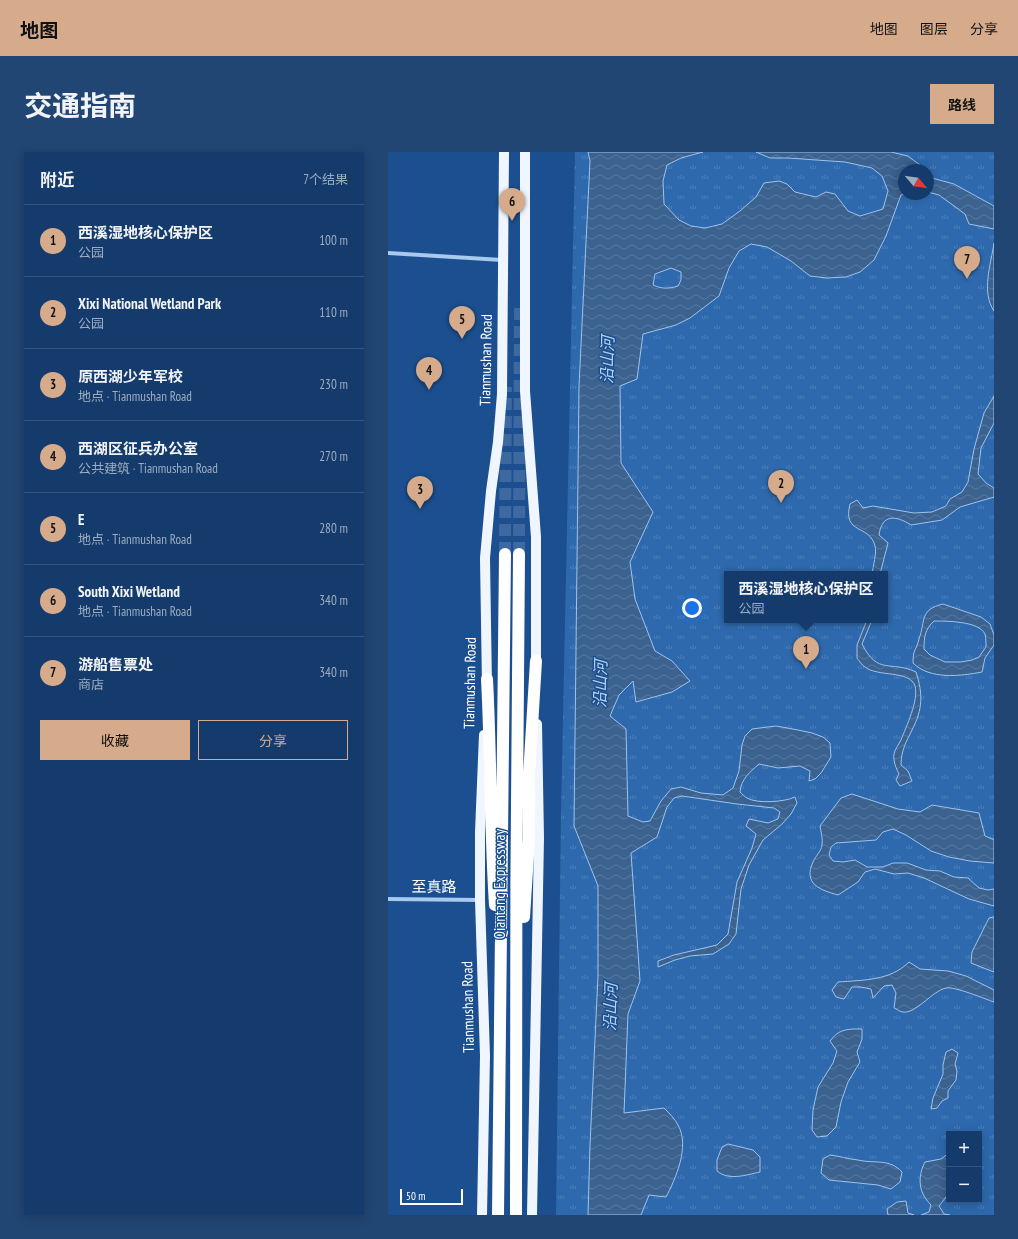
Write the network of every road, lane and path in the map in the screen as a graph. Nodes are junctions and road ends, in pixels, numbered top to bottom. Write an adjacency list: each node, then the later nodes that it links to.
1 (504, 152): 4 (main road, Tianmushan Road)
2 (525, 152): 7 (main road)
3 (388, 253): 4 (street)
4 (502, 260): 8 (main road, Tianmushan Road)
5 (505, 554): 12 (highway, Qiantang Expressway)
6 (518, 554): 11 (highway, Qiantang Expressway)
7 (536, 661): 11 (highway); 16 (main road)
8 (487, 678): 10 (main road, Tianmushan Road); 12 (highway)
9 (388, 899): 10 (street, 至真路)
10 (480, 900): 13 (main road, Tianmushan Road)
11 (517, 1008): 15 (highway, Qiantang Expressway)
12 (500, 1010): 14 (highway, Qiantang Expressway)
13 (482, 1215)
14 (498, 1215)
15 (516, 1215)
16 (532, 1215)

